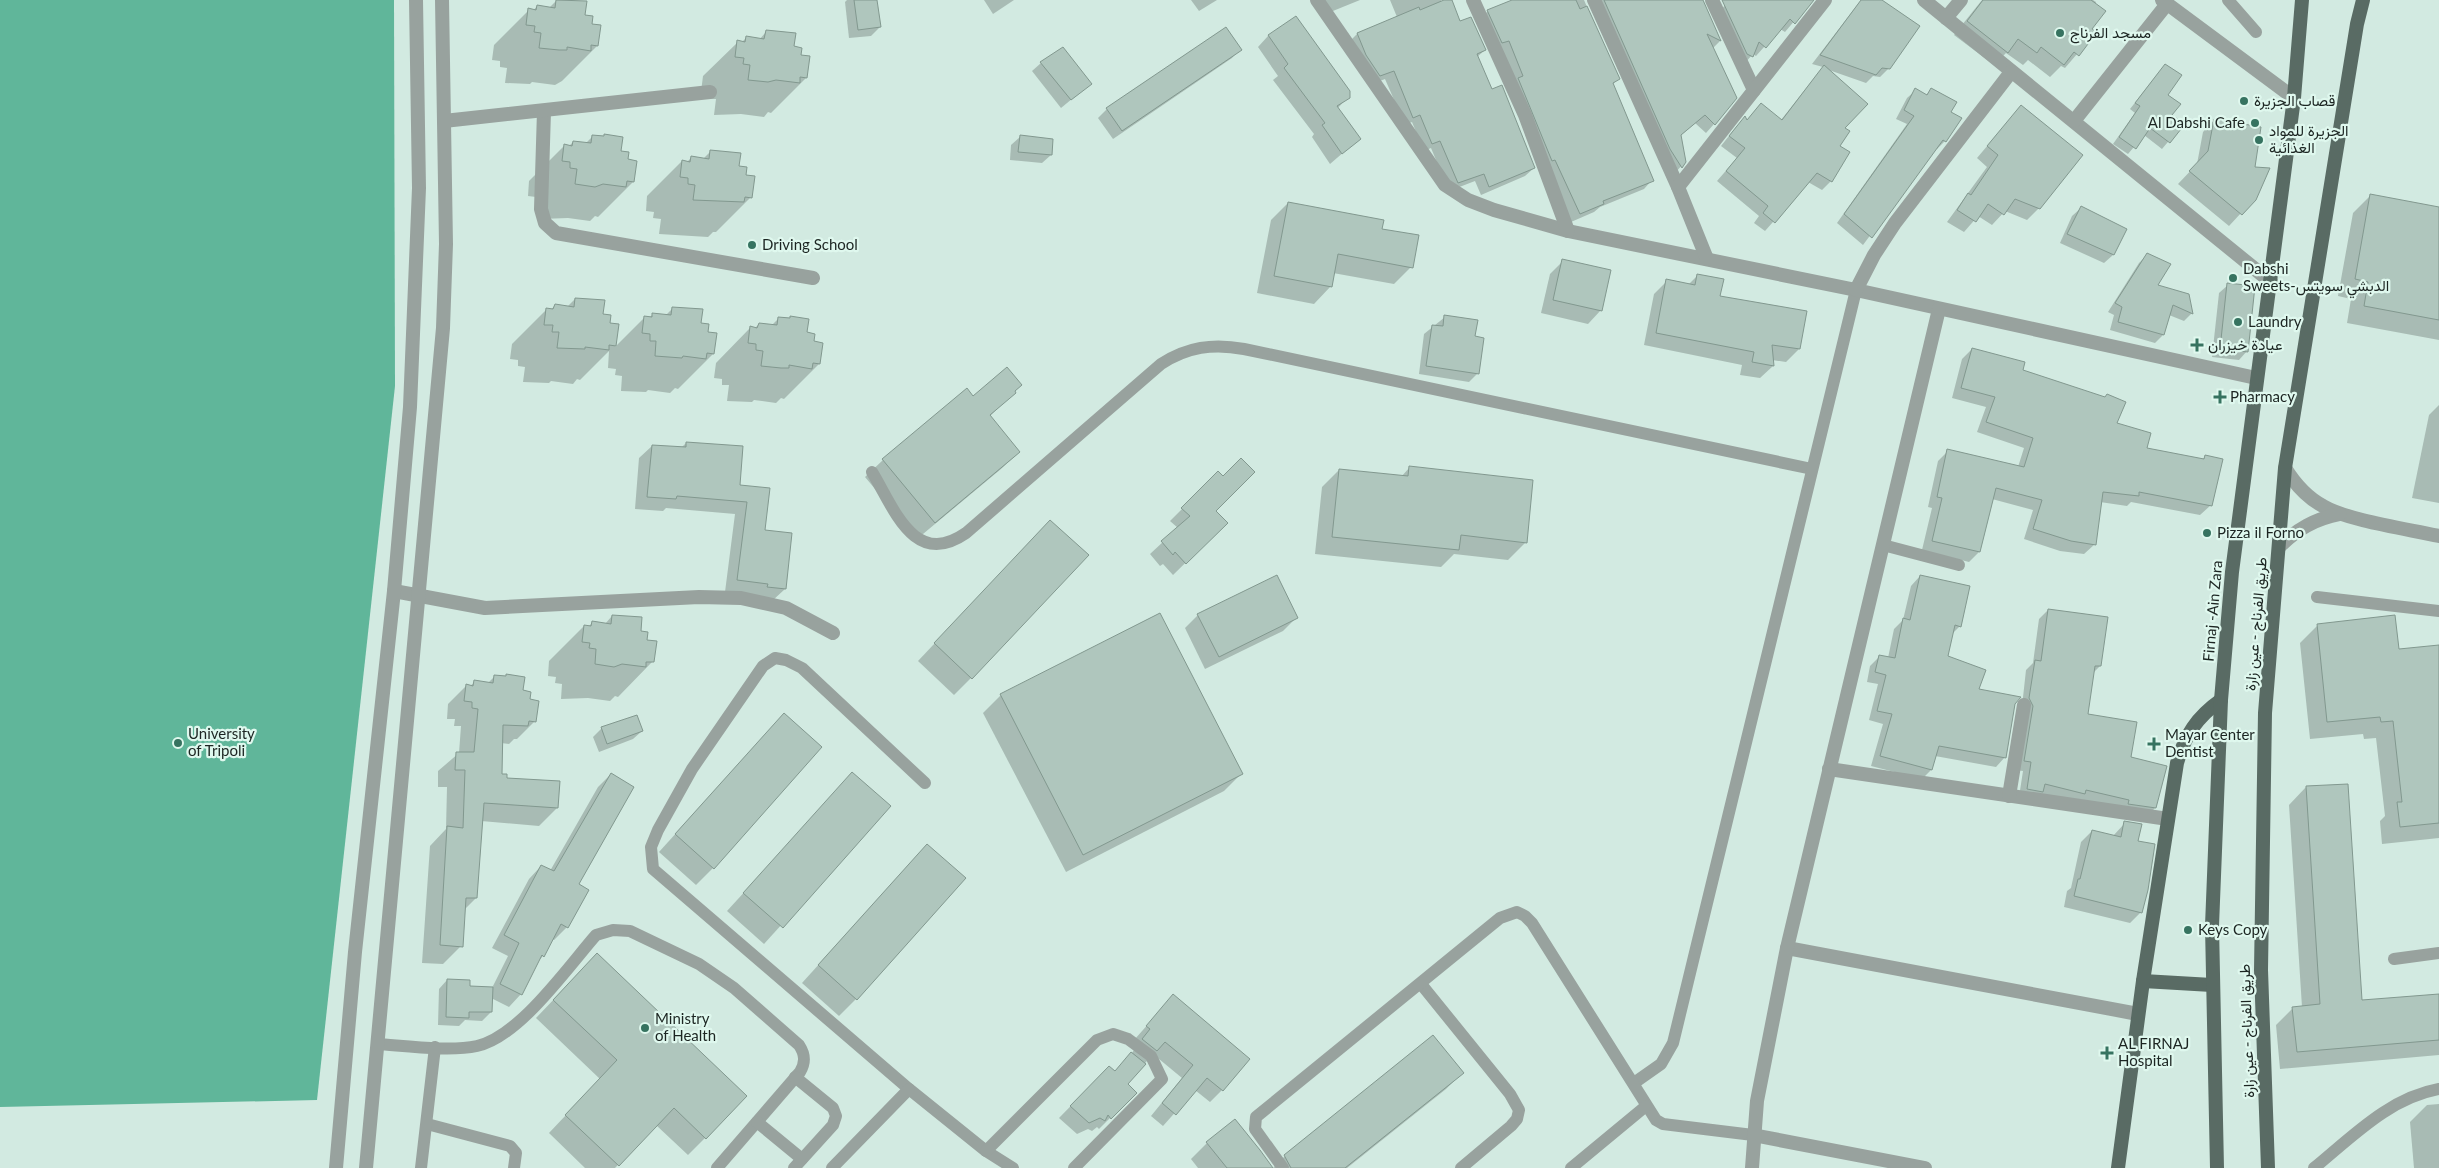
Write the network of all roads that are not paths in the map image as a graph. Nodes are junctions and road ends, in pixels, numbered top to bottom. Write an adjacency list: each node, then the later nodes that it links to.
1 (416, 0): 39 (street)
2 (442, 0): 21 (street)
3 (1317, 0): 24 (street)
4 (1472, 0): 24 (street)
5 (1594, 0): 23 (street)
6 (1712, 0): 17 (street)
7 (1825, 0): 17 (street)
8 (1924, 0): 14 (street)
9 (1961, 0): 14 (street)
10 (2228, 0): 15 (lane)
11 (2302, 0): 19 (main road, Firnaj -Ain Zara)
12 (2363, 0): 31 (main road, طريق الفرناج - عين زارة)
13 (2167, 1): 19 (street); 22 (street)
14 (1946, 18): 16 (street)
15 (2256, 32)
16 (2010, 72): 22 (street); 28 (street)
17 (1754, 90): 23 (street)
18 (710, 92): 20 (street)
19 (2294, 98): 27 (main road, Firnaj -Ain Zara)
20 (544, 111): 21 (street); 26 (street)
21 (444, 121): 40 (street)
22 (2074, 121): 27 (street)
23 (1678, 186): 25 (street)
24 (1568, 231): 25 (street)
25 (1707, 259): 28 (street)
26 (813, 278)
27 (2271, 282): 30 (main road, Firnaj -Ain Zara)
28 (1856, 290): 29 (street); 32 (lane)
29 (1939, 308): 30 (street); 36 (street)
30 (2256, 378): 44 (main road, Firnaj -Ain Zara)
31 (2285, 468): 34 (street); 37 (main road, طريق الفرناج - عين زارة)
32 (1812, 469): 33 (lane); 60 (lane)
33 (872, 472)
34 (2341, 514): 35 (street); 37 (street)
35 (2439, 536)
36 (1883, 545): 38 (lane); 46 (street)
37 (2279, 547): 84 (main road, طريق الفرناج - عين زارة)
38 (1959, 565)
39 (394, 591): 40 (street); 69 (street)
40 (420, 596): 43 (street); 57 (street)
41 (2317, 597): 42 (lane)
42 (2439, 611)
43 (833, 633)
44 (2221, 700): 49 (main road); 55 (main road, Firnaj -Ain Zara)
45 (2024, 705): 48 (street)
46 (1829, 769): 48 (street); 50 (street)
47 (925, 784): 61 (lane)
48 (2009, 796): 49 (street)
49 (2168, 819): 53 (main road)
50 (1788, 948): 56 (street); 66 (street)
51 (2439, 954): 52 (lane)
52 (2394, 959)
53 (2143, 981): 55 (main road); 56 (main road)
54 (1420, 984): 60 (lane); 77 (lane); 78 (lane)
55 (2212, 985): 83 (main road, Firnaj -Ain Zara)
56 (2138, 1014): 82 (main road)
57 (377, 1044): 58 (lane); 70 (street)
58 (435, 1047): 59 (lane); 65 (lane)
59 (796, 1077): 64 (lane); 68 (lane)
60 (1634, 1082): 63 (lane)
61 (909, 1089): 67 (lane); 74 (lane)
62 (2439, 1089): 85 (lane)
63 (1646, 1106): 66 (lane); 79 (lane)
64 (757, 1122): 68 (lane); 73 (lane)
65 (427, 1124): 71 (lane); 72 (lane)
66 (1753, 1135): 80 (street); 81 (street)
67 (986, 1151): 75 (lane); 76 (lane)
68 (798, 1163)
69 (336, 1168)
70 (366, 1168)
71 (421, 1168)
72 (514, 1168)
73 (718, 1168)
74 (832, 1168)
75 (1013, 1168)
76 (1074, 1168)
77 (1283, 1168)
78 (1462, 1168)
79 (1571, 1168)
80 (1752, 1168)
81 (1925, 1168)
82 (2118, 1168)
83 (2217, 1168)
84 (2268, 1168)
85 (2314, 1168)

